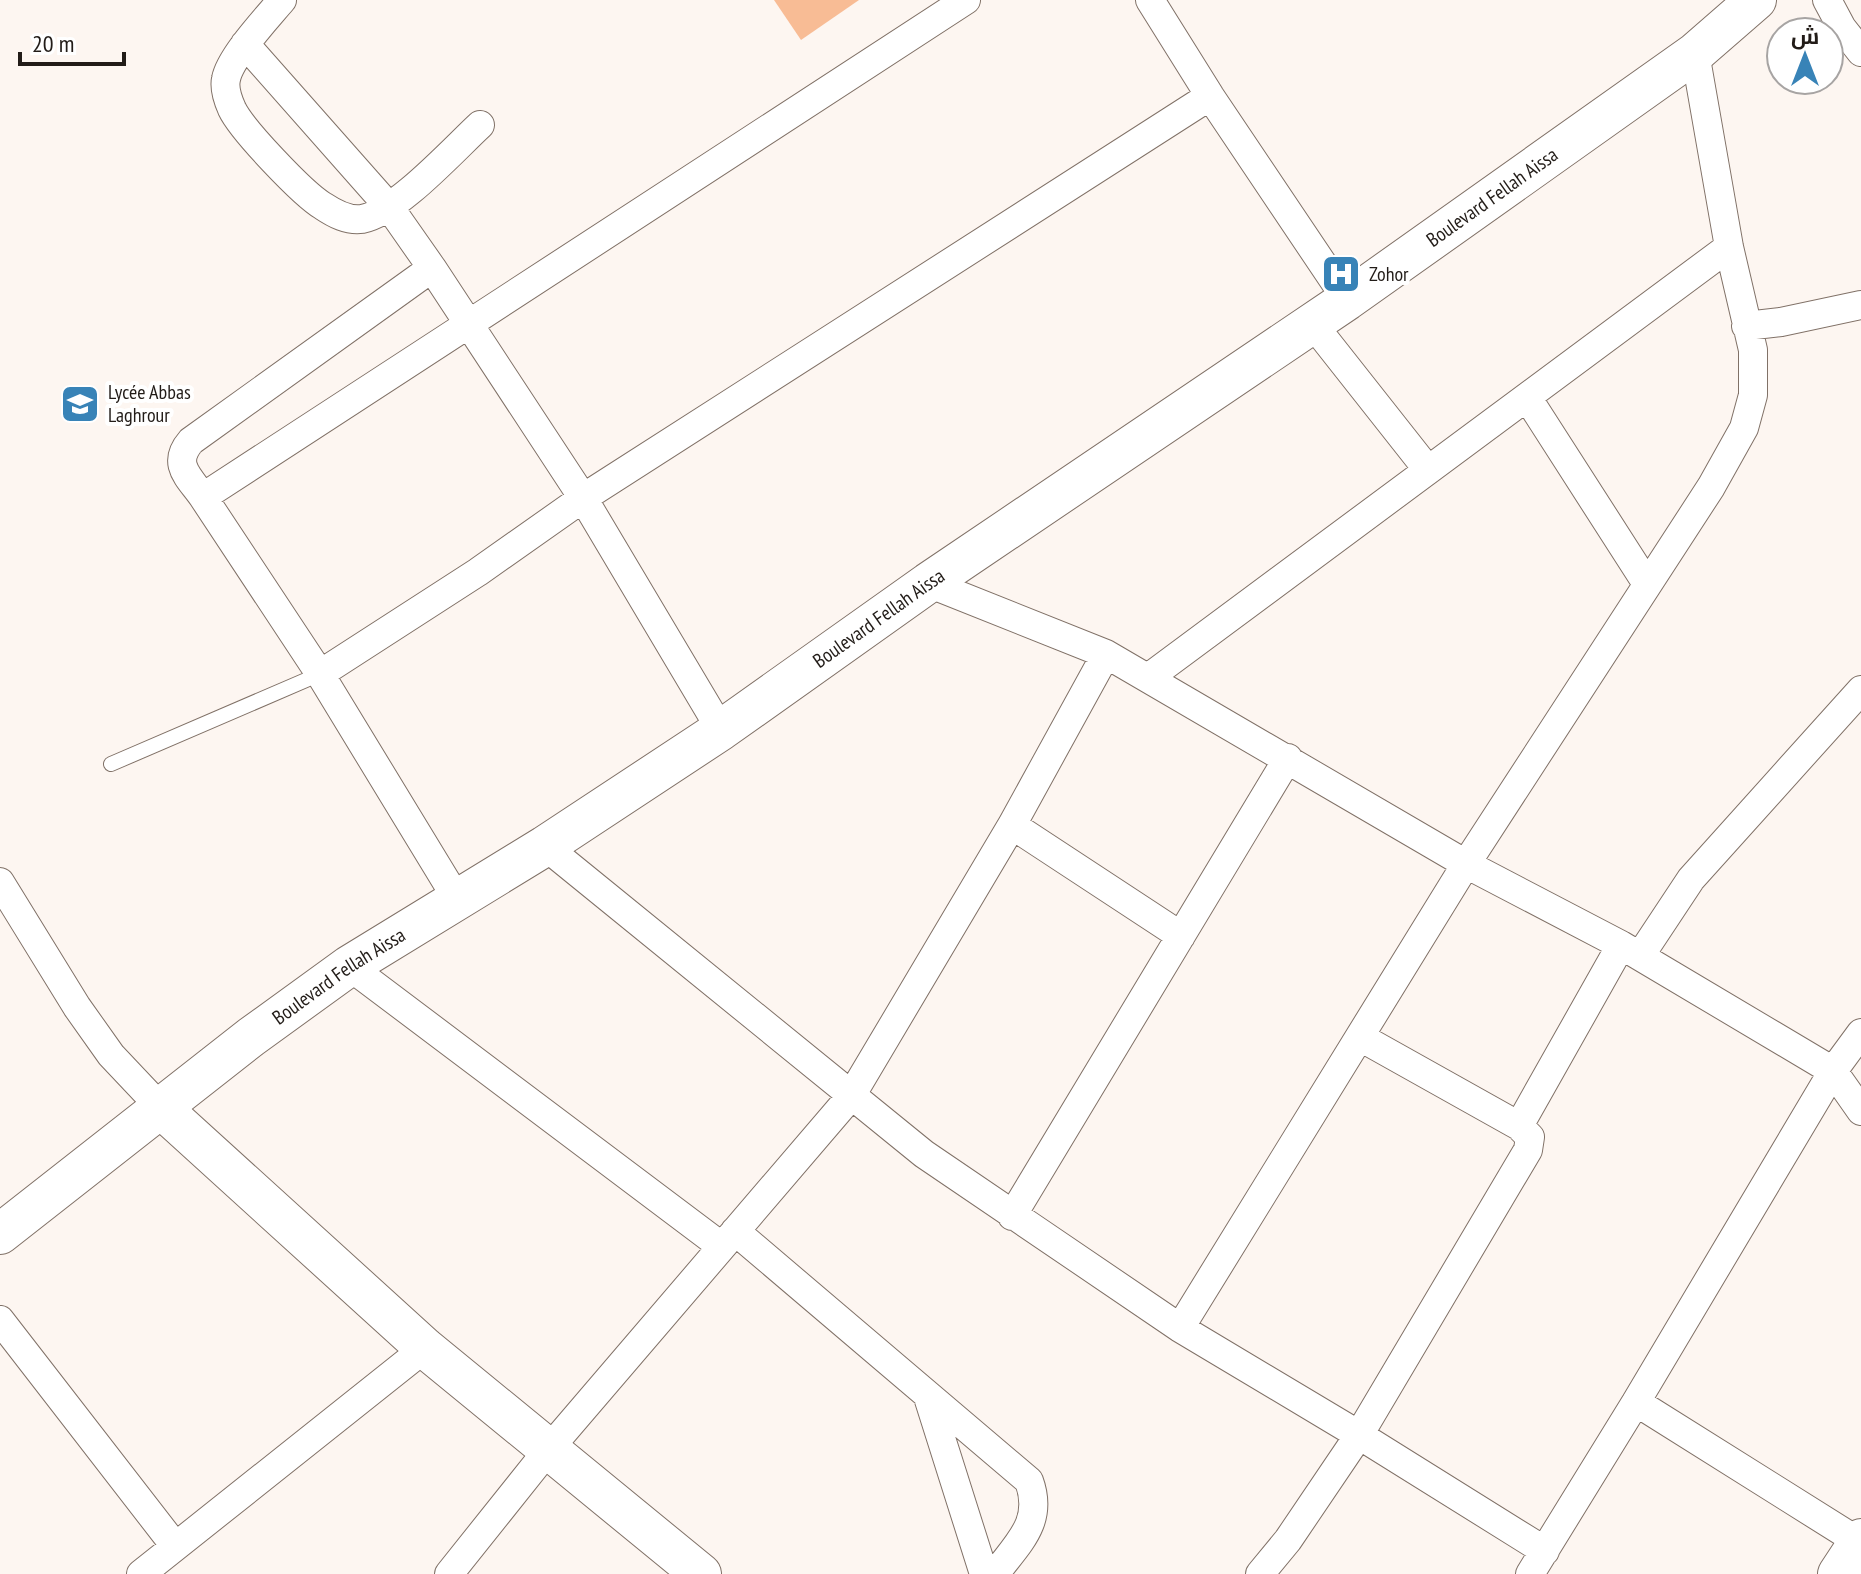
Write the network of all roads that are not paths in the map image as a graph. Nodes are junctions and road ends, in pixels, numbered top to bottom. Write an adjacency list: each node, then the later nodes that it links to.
1 (282, 0): 6 (street)
2 (966, 0): 16 (street)
3 (1150, 0): 9 (street)
4 (1827, 0): 7 (street)
5 (1754, 1): 8 (street, Boulevard Fellah Aissa)
6 (245, 44): 11 (street); 11 (street)
7 (1861, 52)
8 (1695, 53): 12 (street); 14 (street, Boulevard Fellah Aissa)
9 (1210, 96): 14 (street); 22 (street)
10 (480, 125): 11 (street)
11 (390, 208): 13 (street)
12 (1729, 247): 18 (street); 19 (street)
13 (432, 268): 16 (street); 21 (street)
14 (1347, 300): 17 (street, Boulevard Fellah Aissa)
15 (1861, 305): 18 (street)
16 (469, 322): 21 (street); 22 (street)
17 (1312, 323): 20 (street); 23 (street, Boulevard Fellah Aissa)
18 (1746, 326): 24 (street)
19 (1527, 397): 20 (street); 24 (street)
20 (1428, 470): 27 (street)
21 (203, 497): 26 (street)
22 (583, 498): 26 (street); 29 (street)
23 (928, 583): 25 (street); 29 (street, Boulevard Fellah Aissa)
24 (1647, 584): 34 (street)
25 (1106, 654): 27 (street); 32 (street)
26 (320, 674): 31 (lane); 36 (street)
27 (1148, 678): 30 (street)
28 (1861, 690): 38 (street)
29 (721, 730): 33 (street, Boulevard Fellah Aissa)
30 (1288, 758): 34 (street); 37 (street)
31 (111, 764)
32 (1012, 825): 37 (street); 43 (street)
33 (545, 846): 36 (street, Boulevard Fellah Aissa); 43 (street)
34 (1466, 864): 38 (street); 41 (street)
35 (0, 882): 44 (street)
36 (457, 899): 39 (street, Boulevard Fellah Aissa)
37 (1181, 936): 47 (street)
38 (1631, 951): 42 (street); 46 (street)
39 (349, 966): 44 (street, Boulevard Fellah Aissa); 49 (street)
40 (1861, 1033): 42 (street)
41 (1360, 1037): 46 (street); 51 (street)
42 (1833, 1071): 45 (street); 54 (street)
43 (851, 1096): 47 (street); 49 (street)
44 (162, 1109): 48 (street, Boulevard Fellah Aissa); 52 (street)
45 (1861, 1111)
46 (1519, 1126): 55 (street)
47 (1012, 1216): 51 (street)
48 (0, 1234)
49 (728, 1238): 53 (street); 56 (street)
50 (0, 1320): 57 (street)
51 (1180, 1328): 55 (street)
52 (425, 1348): 56 (street); 57 (street)
53 (928, 1397): 63 (street); 64 (street)
54 (1636, 1402): 58 (street); 59 (street)
55 (1359, 1435): 59 (street); 65 (street)
56 (548, 1450): 61 (street); 62 (street)
57 (175, 1546): 60 (street)
58 (1853, 1552)
59 (1537, 1562)
60 (141, 1574)
61 (449, 1574)
62 (701, 1574)
63 (984, 1574)
64 (995, 1574)
65 (1260, 1574)

